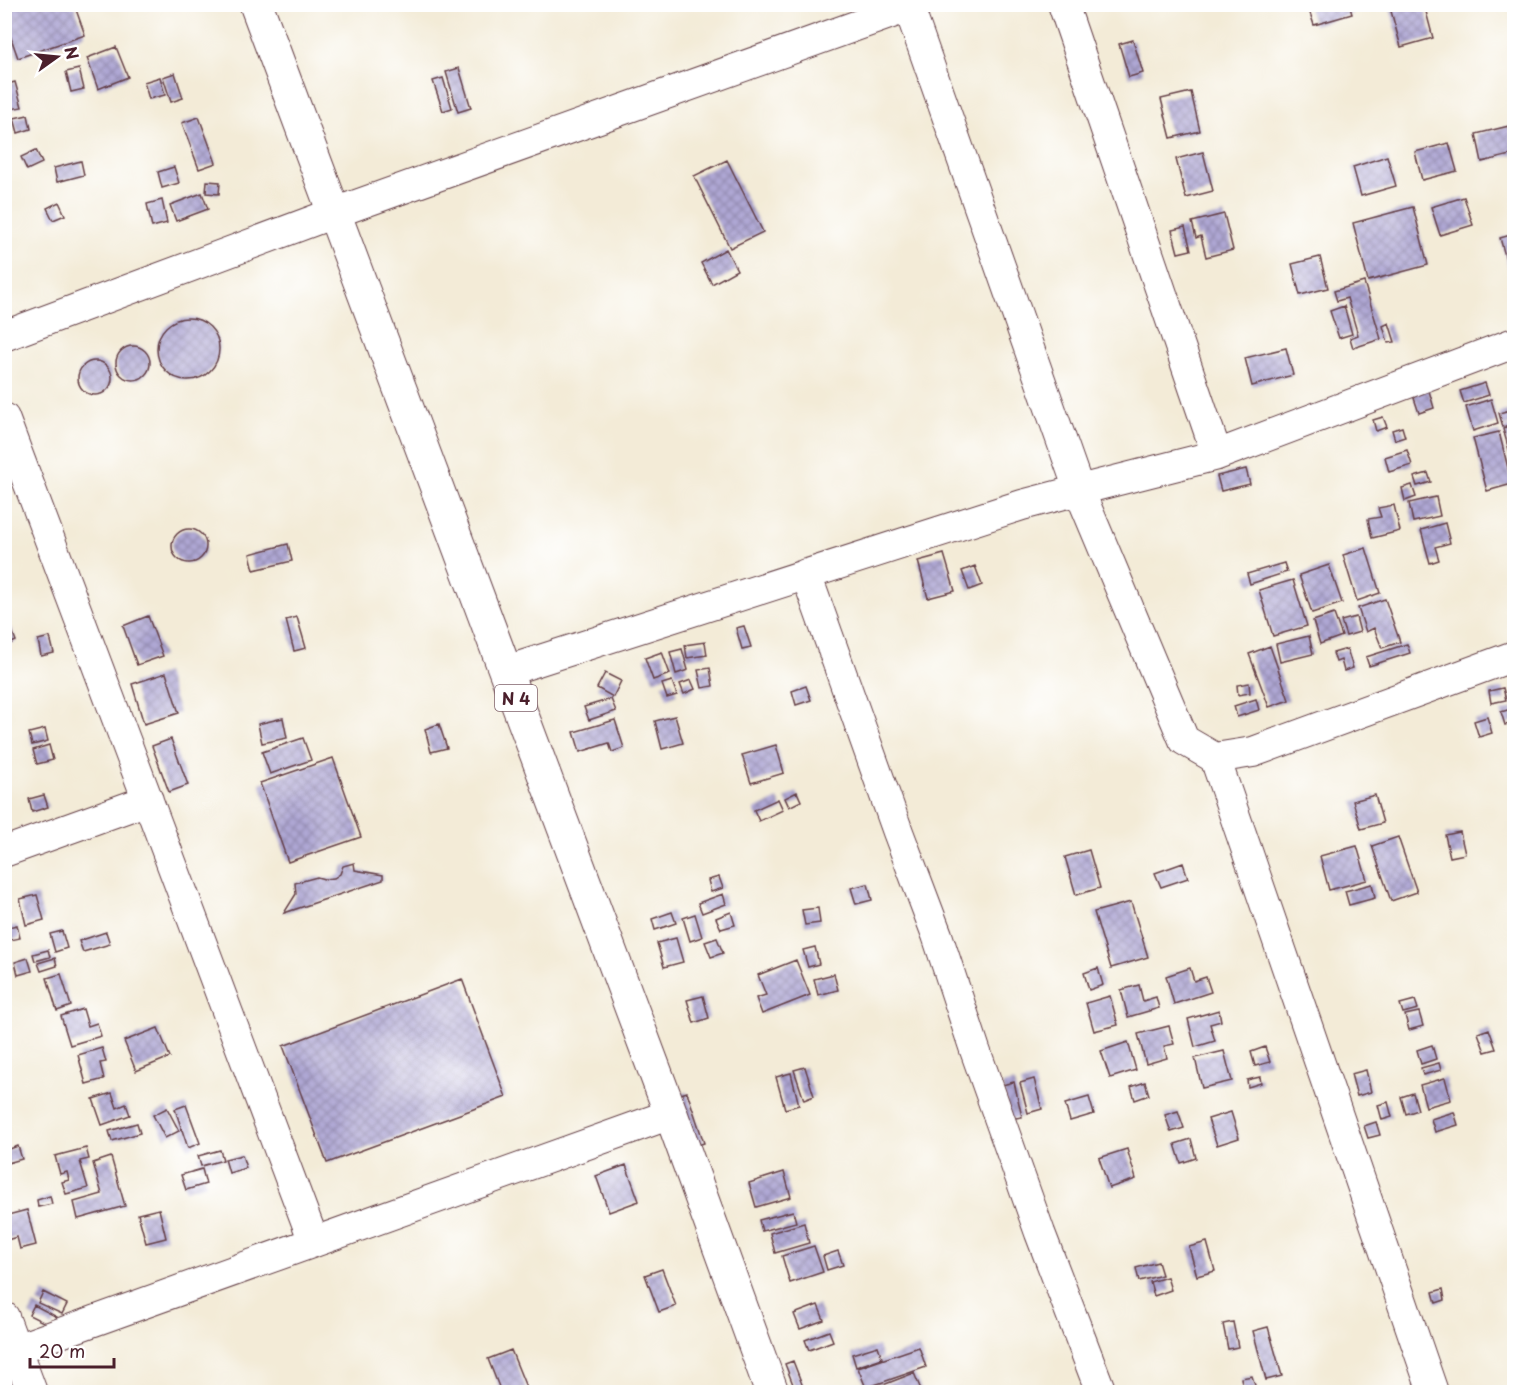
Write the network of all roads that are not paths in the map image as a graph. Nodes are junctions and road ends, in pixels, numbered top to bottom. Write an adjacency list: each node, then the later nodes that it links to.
1 (256, 4): 4 (highway, N 4)
2 (1063, 4): 8 (street)
3 (913, 6): 4 (street); 9 (street)
4 (334, 213): 5 (street); 12 (highway, N 4)
5 (4, 336)
6 (1515, 343): 8 (street)
7 (4, 418): 14 (street)
8 (1218, 455): 9 (street)
9 (1079, 490): 10 (street); 13 (street)
10 (806, 574): 12 (street); 22 (street)
11 (1515, 656): 13 (street)
12 (506, 672): 16 (highway, N 4)
13 (1215, 758): 23 (street)
14 (148, 800): 15 (street); 17 (street)
15 (4, 852)
16 (670, 1114): 17 (street); 21 (highway, N 4)
17 (314, 1242): 19 (street)
18 (4, 1317): 19 (street)
19 (16, 1349): 20 (street)
20 (32, 1392)
21 (772, 1392)
22 (1101, 1392)
23 (1433, 1392)

